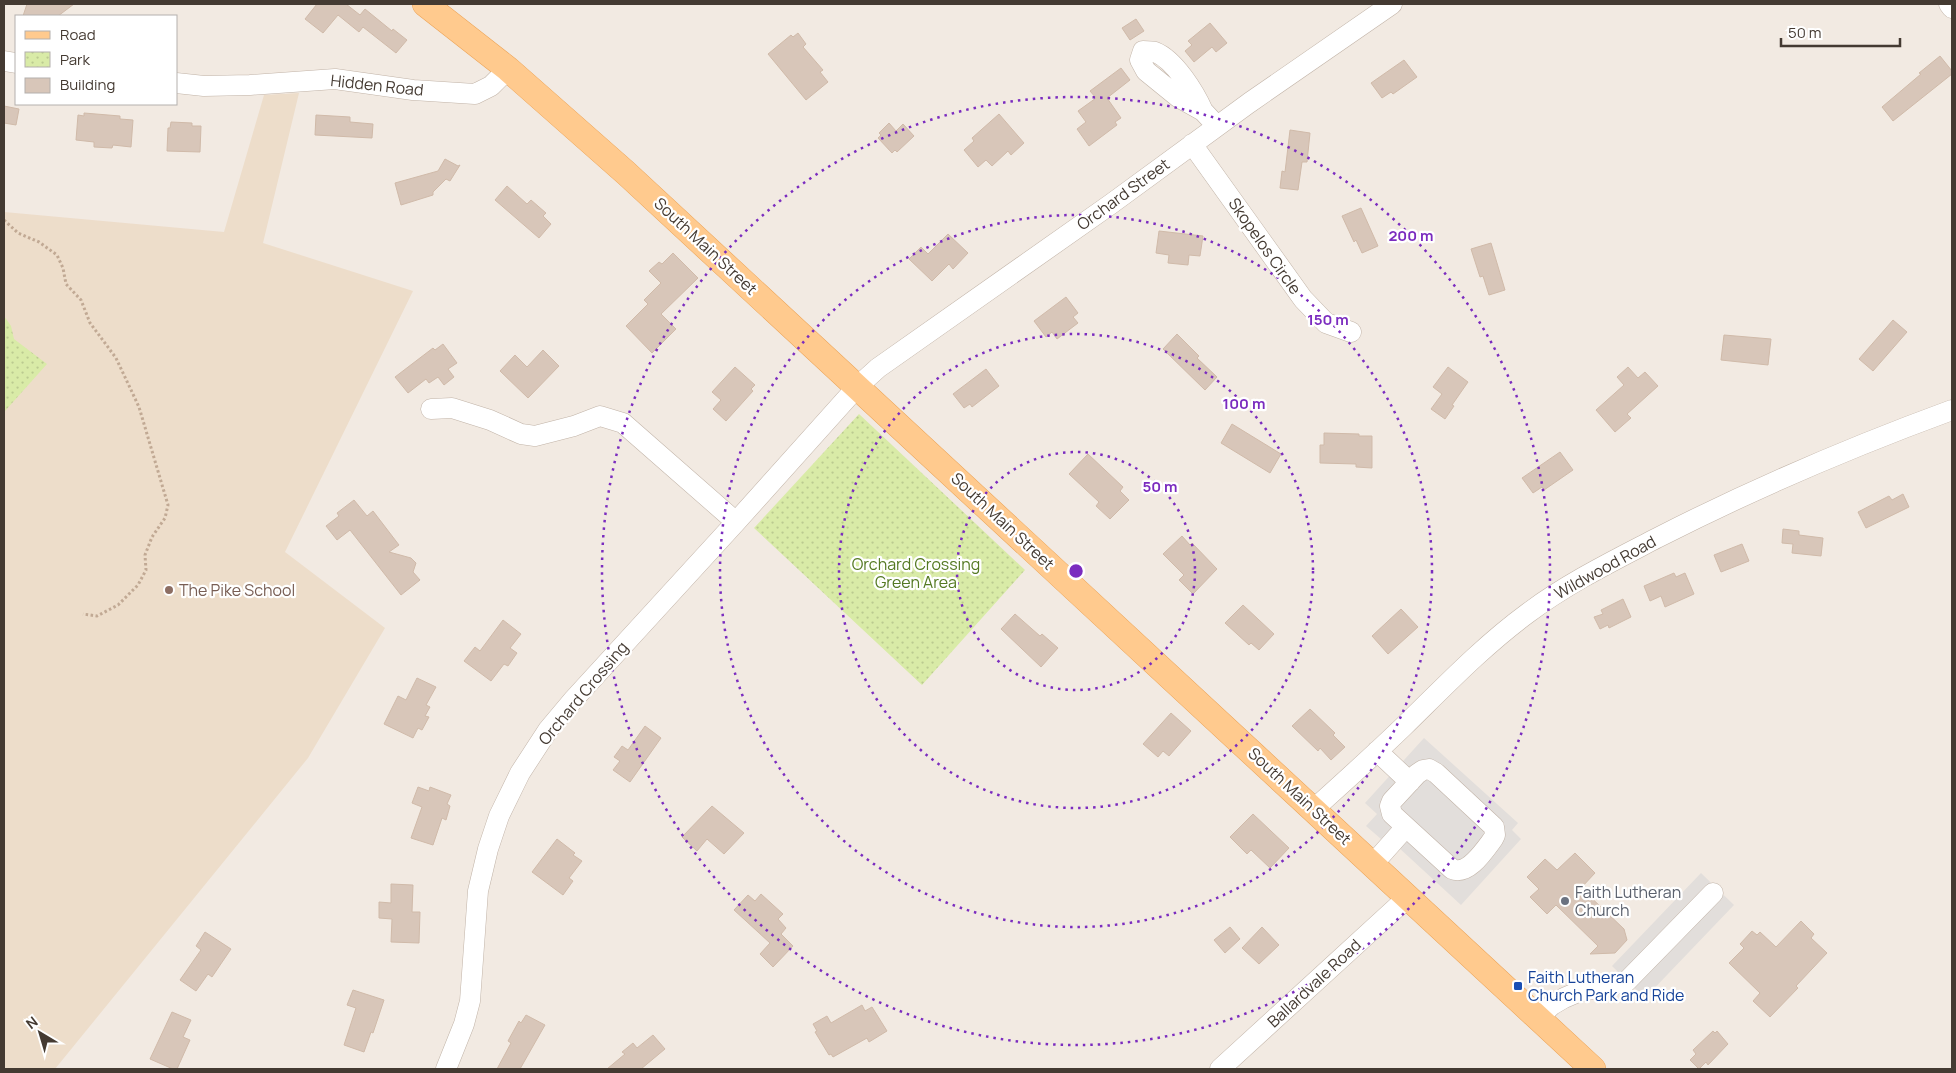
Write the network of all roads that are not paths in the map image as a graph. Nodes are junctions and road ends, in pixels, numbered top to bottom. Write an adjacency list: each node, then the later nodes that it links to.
1 (425, 4): 5 (main road, South Main Street)
2 (1392, 4): 8 (street, Orchard Street)
3 (1949, 4): 4 (street)
4 (1952, 8)
5 (508, 69): 6 (street, Hidden Road); 11 (main road, South Main Street)
6 (178, 83)
7 (1204, 111): 8 (street)
8 (1217, 126): 9 (street, Orchard Street)
9 (1192, 144): 10 (street, Skopelos Circle); 11 (street, Orchard Street)
10 (1351, 332)
11 (857, 386): 14 (street, Orchard Crossing); 17 (main road, South Main Street)
12 (431, 409): 14 (street)
13 (1952, 410): 15 (street, Wildwood Road)
14 (736, 522): 23 (street, Orchard Crossing)
15 (1377, 751): 16 (street); 17 (street, Wildwood Road)
16 (1410, 782): 18 (street); 18 (street)
17 (1314, 809): 19 (main road, South Main Street)
18 (1405, 828): 19 (street)
19 (1373, 864): 21 (main road, South Main Street)
20 (1712, 893): 22 (street)
21 (1408, 897): 22 (main road, South Main Street); 24 (street, Ballardvale Road)
22 (1538, 1018): 25 (main road, South Main Street)
23 (446, 1069)
24 (1220, 1069)
25 (1593, 1069)

